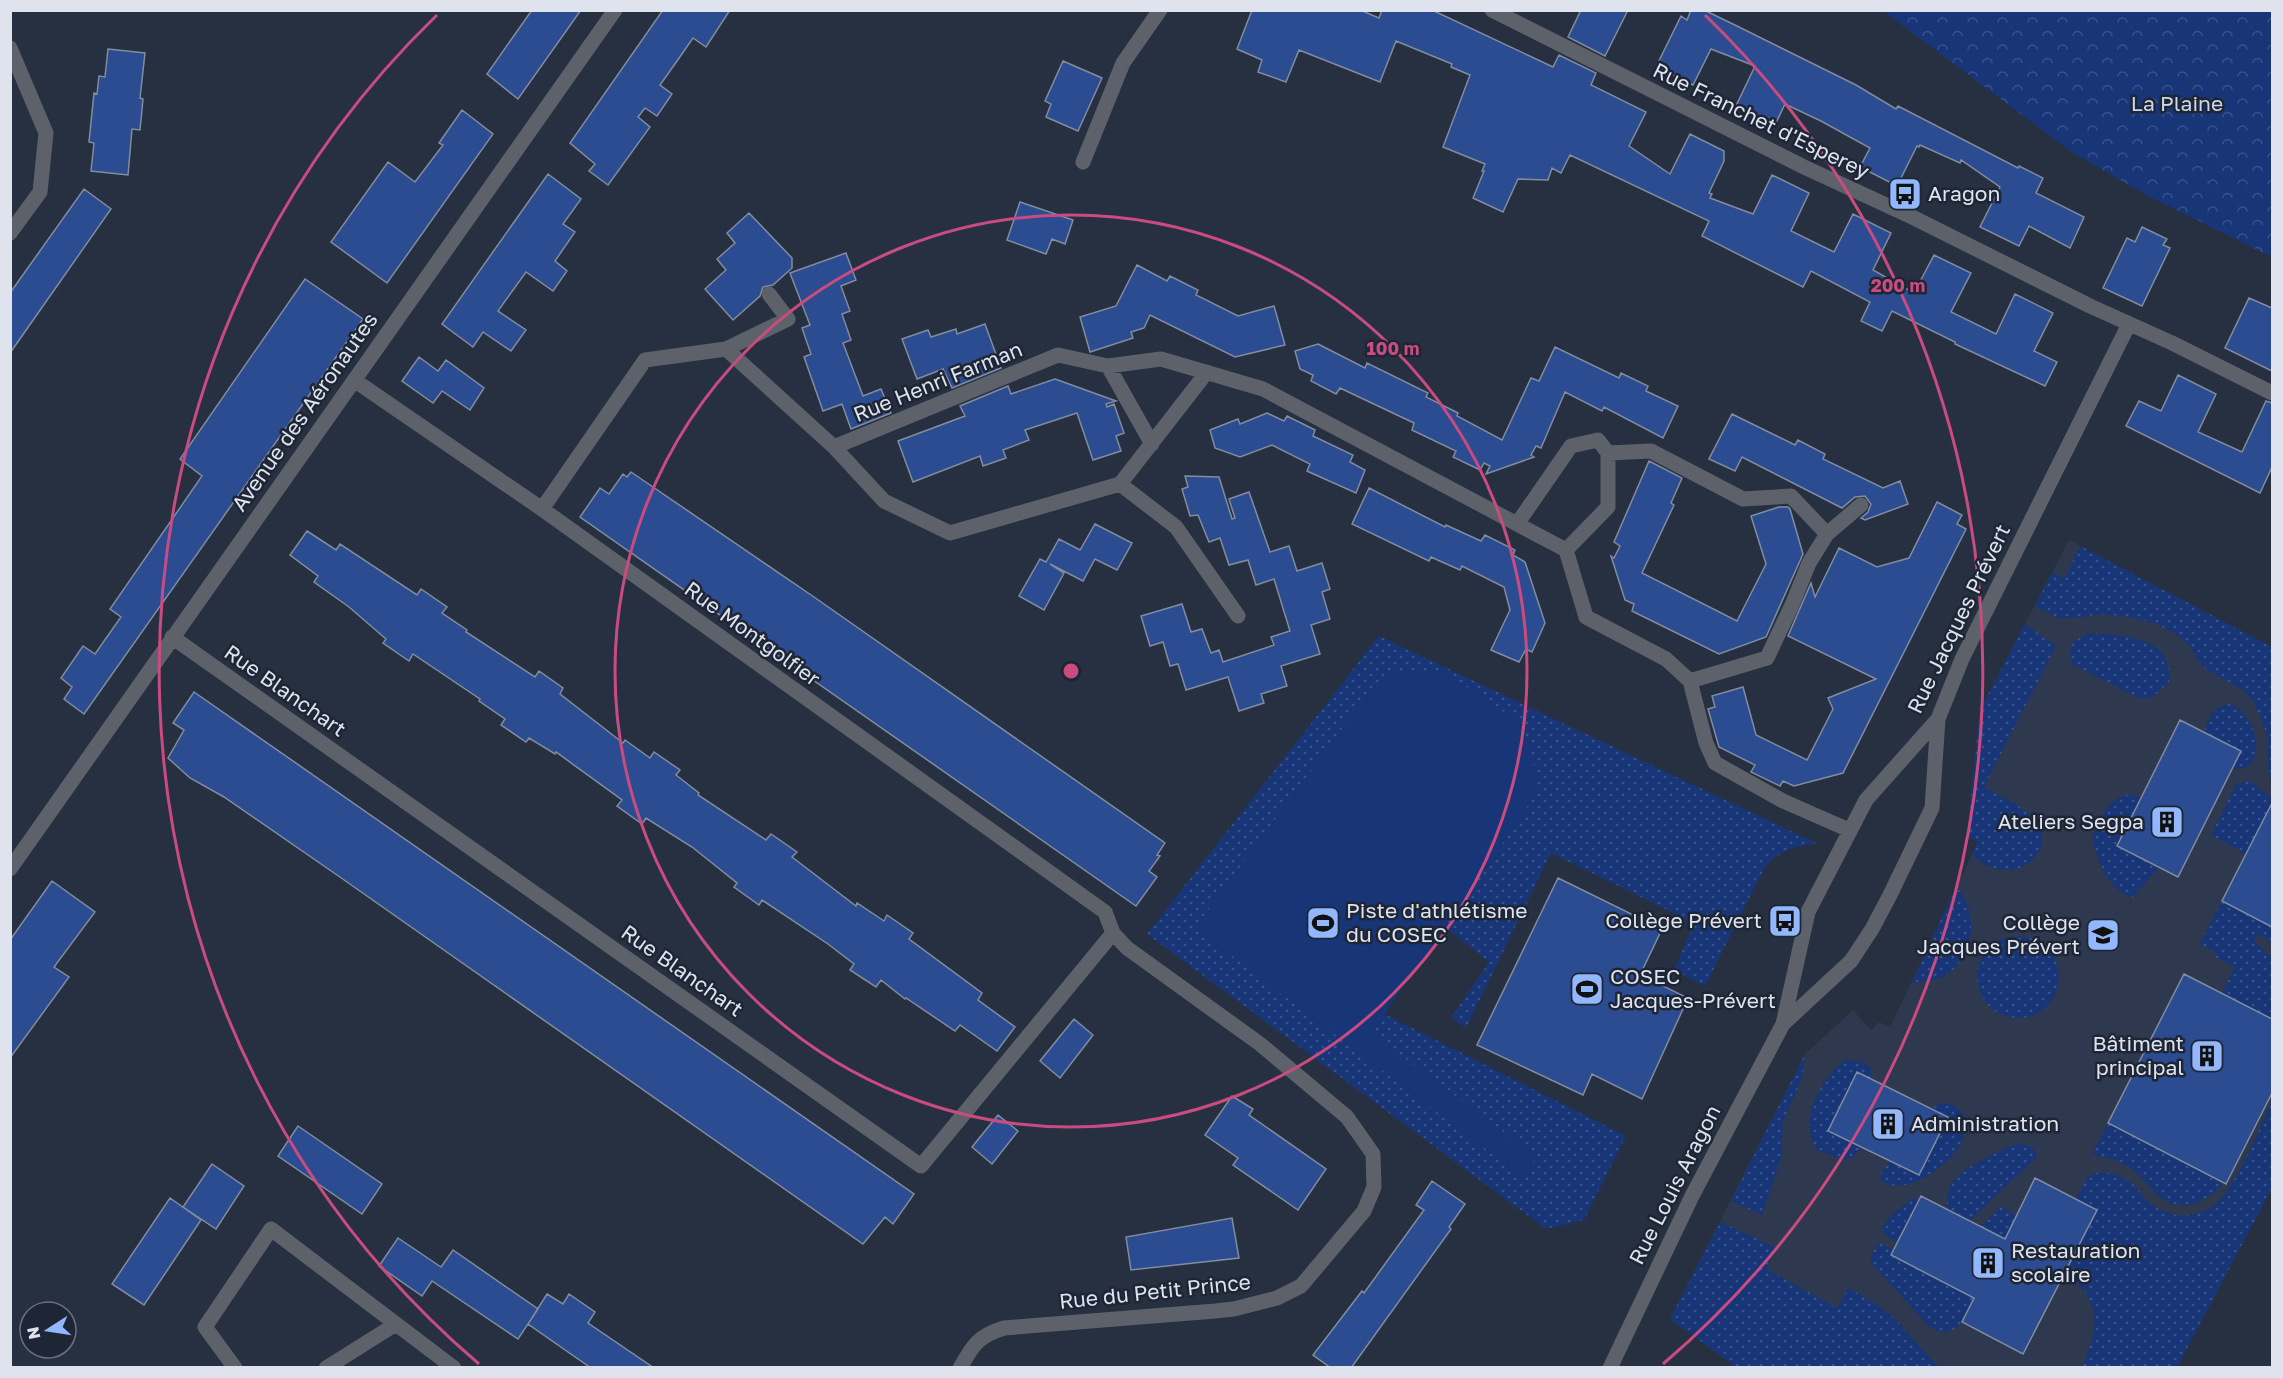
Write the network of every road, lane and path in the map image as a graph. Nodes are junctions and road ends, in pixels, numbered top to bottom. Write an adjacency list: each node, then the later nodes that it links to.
1 (615, 10): 12 (street, Avenue des Aéronautes)
2 (1160, 10): 5 (street)
3 (1492, 10): 8 (street, Rue Franchet d'Esperey)
4 (10, 48): 6 (street)
5 (1083, 162)
6 (10, 233)
7 (769, 294): 9 (street)
8 (2129, 324): 13 (street, Rue Franchet d'Esperey); 26 (street, Rue Jacques Prévert)
9 (726, 349): 15 (street); 19 (street)
10 (1108, 366): 11 (street); 14 (street); 15 (street, Rue Henri Farman)
11 (1207, 372): 14 (street); 20 (street)
12 (354, 380): 19 (street, Rue Montgolfier); 24 (street, Avenue des Aéronautes)
13 (2272, 393)
14 (1152, 444): 17 (street)
15 (834, 447): 17 (street)
16 (1608, 453): 20 (street); 21 (street); 22 (street)
17 (1120, 484): 23 (street)
18 (1861, 505): 21 (street)
19 (542, 509): 29 (street, Rue Montgolfier)
20 (1517, 524): 22 (street)
21 (1827, 534): 25 (street)
22 (1566, 550): 25 (street)
23 (1238, 616)
24 (172, 638): 28 (street, Avenue des Aéronautes); 29 (street, Rue Blanchart)
25 (1690, 681): 27 (street)
26 (1938, 718): 27 (street, Rue Jacques Prévert); 30 (street)
27 (1849, 830): 30 (street, Rue Jacques Prévert)
28 (10, 868)
29 (1113, 933): 35 (street, Rue du Petit Prince)
30 (1783, 1024): 36 (street, Rue Louis Aragon)
31 (396, 1324): 32 (street); 33 (street); 34 (street)
32 (235, 1368)
33 (326, 1368)
34 (454, 1368)
35 (960, 1368)
36 (1610, 1368)

